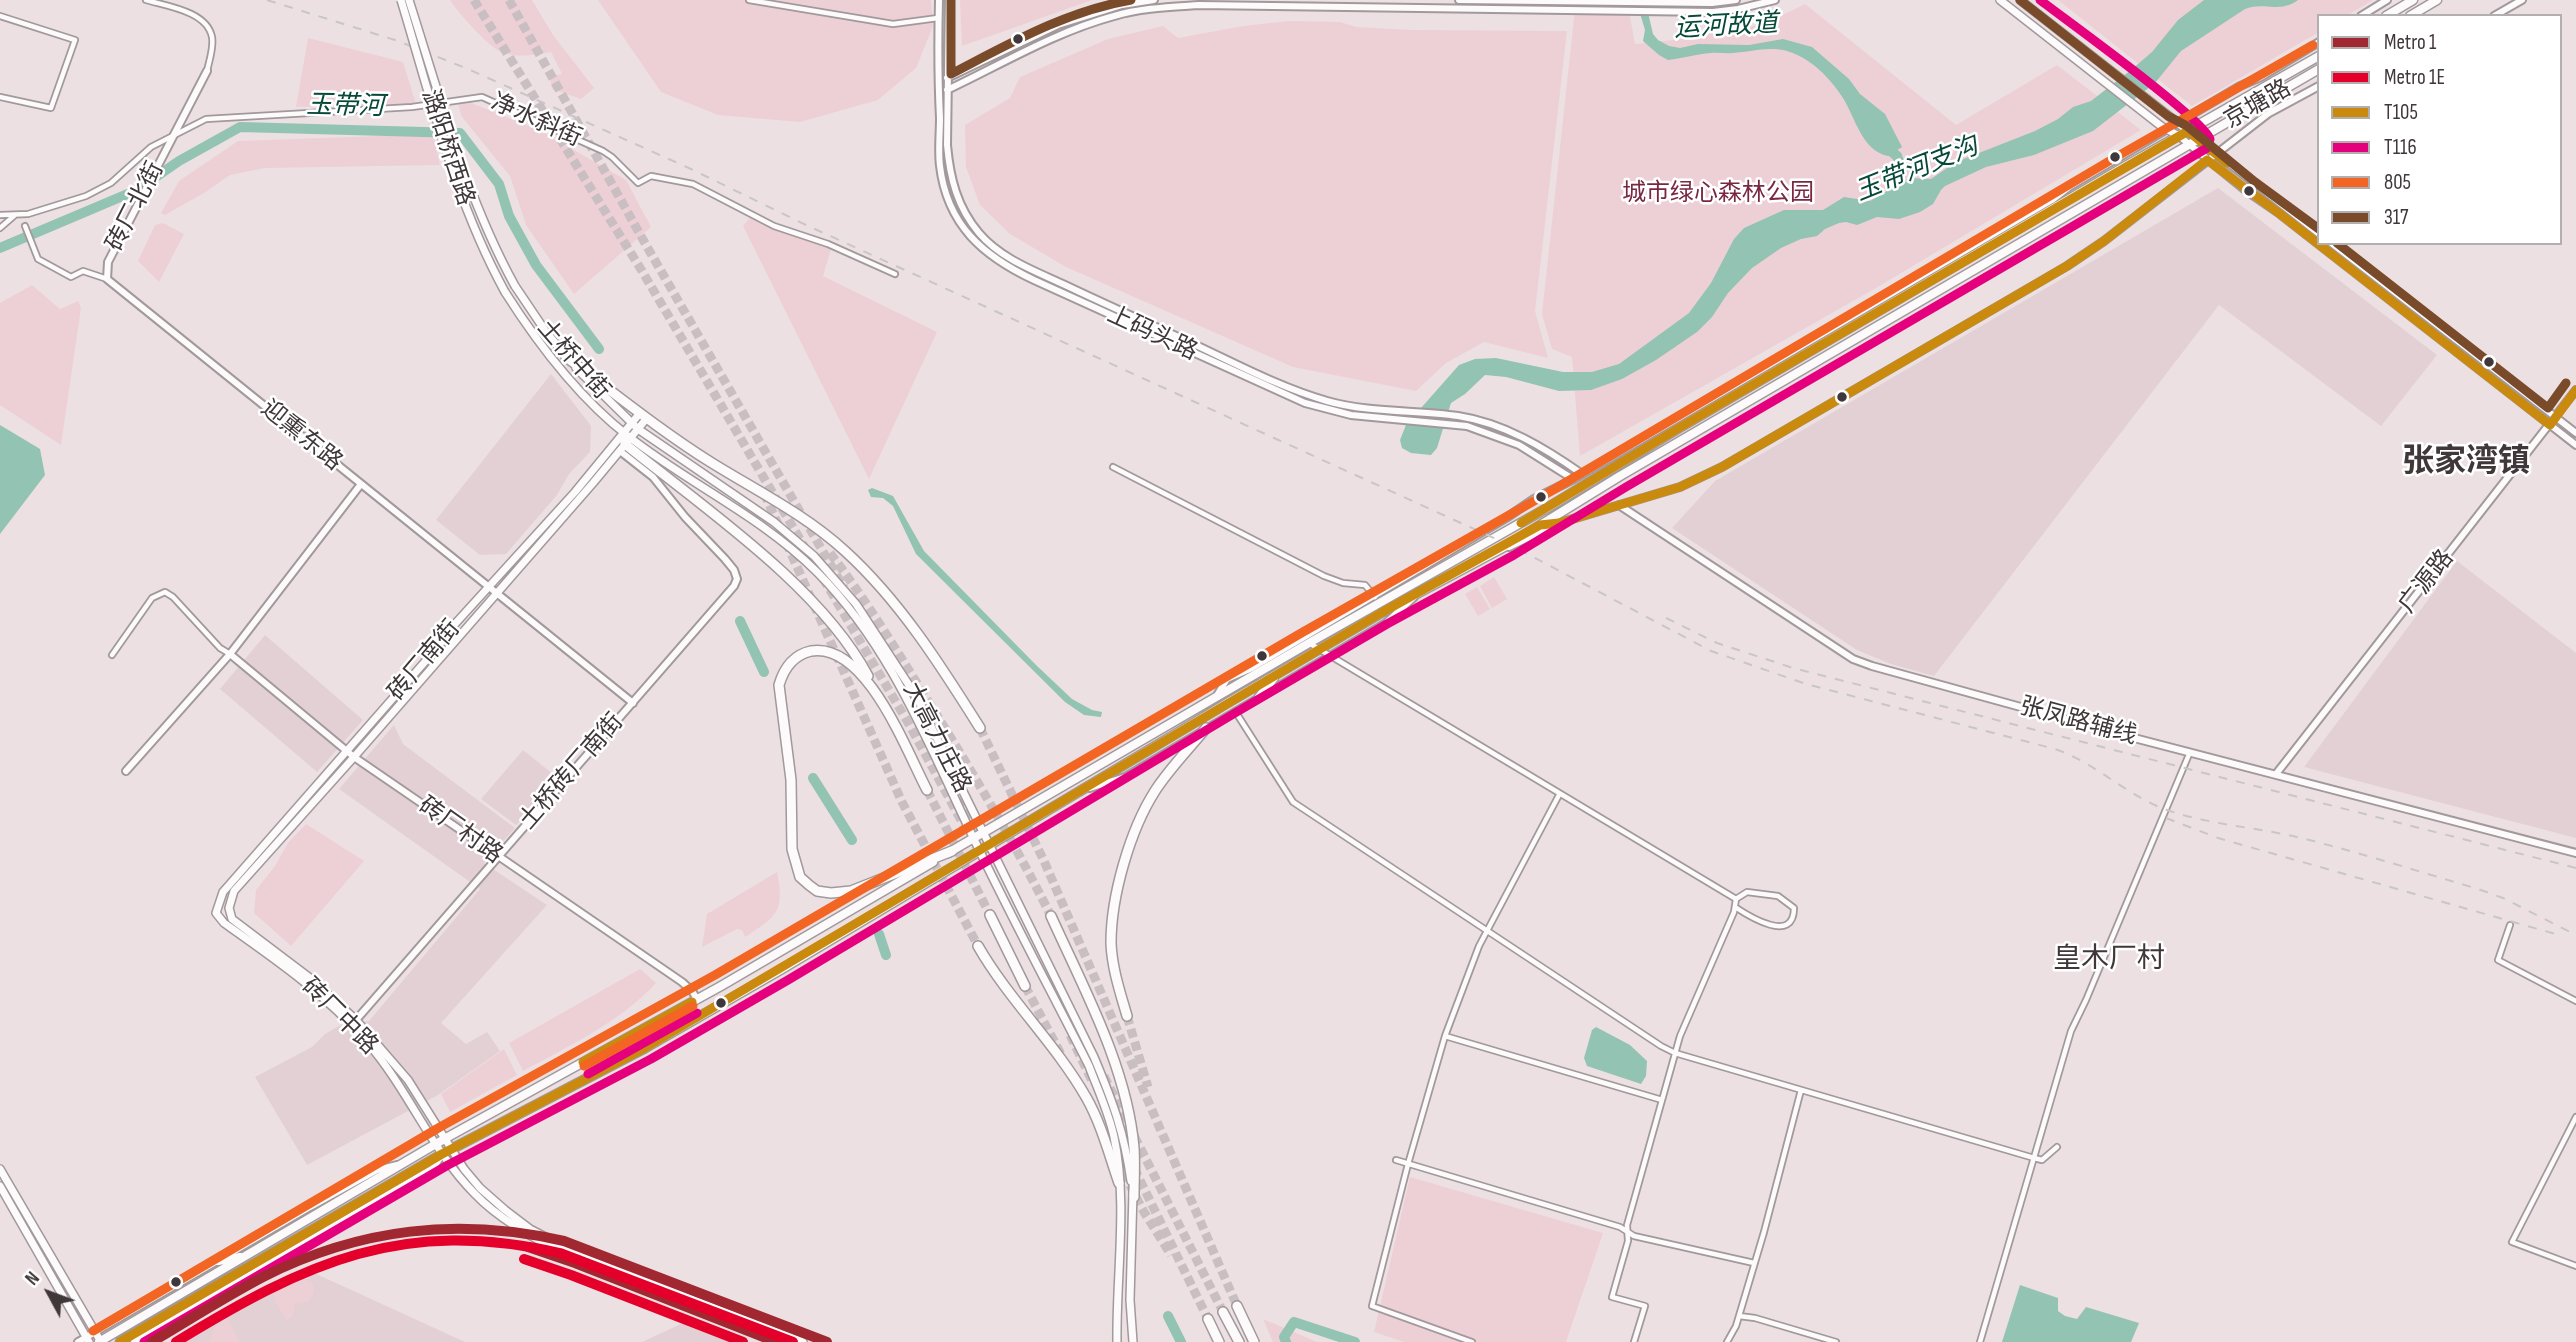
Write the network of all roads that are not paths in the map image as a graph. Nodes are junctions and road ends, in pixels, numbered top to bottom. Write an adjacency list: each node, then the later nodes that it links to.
1 (146, 0): 28 (street)
2 (401, 0): 68 (main road, 潞阳桥西路, bridge)
3 (409, 0): 56 (main road, 潞阳桥西路, bridge)
4 (749, 0): 22 (street)
5 (939, 0): 22 (street, 上码头路)
6 (949, 0): 25 (street, 上码头路)
7 (1154, 0): 29 (street)
8 (1459, 0): 9 (street)
9 (1737, 0)
10 (1775, 0): 32 (street)
11 (2000, 0): 36 (main road)
12 (2020, 0): 35 (main road)
13 (2387, 0): 17 (street)
14 (2413, 0): 18 (highway)
15 (2437, 0): 19 (highway)
16 (2522, 0): 20 (street)
17 (2364, 14)
18 (2389, 14)
19 (2413, 14)
20 (2498, 14)
21 (0, 16): 34 (street)
22 (938, 18): 24 (street, 上码头路)
23 (2317, 43): 38 (street)
24 (938, 44): 25 (street); 30 (street, 上码头路)
25 (948, 44): 29 (street, 上码头路)
26 (2317, 57): 40 (highway, 京塘路)
27 (2317, 70): 43 (highway, 京塘路)
28 (207, 71): 42 (street, 砖厂北街)
29 (948, 78): 30 (street); 32 (street, 上码头路)
30 (938, 83): 33 (street, 上码头路)
31 (2317, 87): 44 (street)
32 (947, 89): 33 (street); 37 (street, 上码头路)
33 (939, 94): 37 (street, 上码头路)
34 (0, 97)
35 (2157, 104): 36 (main road); 38 (main road)
36 (2148, 115): 39 (main road)
37 (943, 124): 57 (street, 上码头路); 59 (street, 上码头路)
38 (2180, 124): 39 (street); 40 (main road)
39 (2169, 130): 41 (main road); 71 (street)
40 (2188, 131): 41 (highway, 京塘路); 43 (street)
41 (2179, 135): 43 (street); 81 (highway, 京塘路)
42 (171, 137): 47 (street, 净水斜街); 54 (street, 净水斜街); 55 (street, 砖厂北街)
43 (2194, 142): 44 (street); 45 (street); 76 (highway, 京塘路)
44 (2215, 154): 45 (street); 50 (street)
45 (2207, 160): 51 (street); 74 (street)
46 (0, 215): 47 (street, 净水斜街)
47 (16, 215): 49 (street)
48 (25, 226): 55 (street)
49 (0, 228)
50 (2317, 232)
51 (2317, 243)
52 (2319, 245): 65 (street)
53 (2334, 245): 64 (street)
54 (895, 274)
55 (107, 279): 73 (street, 迎熏东路)
56 (515, 286): 58 (main road, 土桥中街)
57 (1212, 352): 59 (street); 60 (street, 上码头路)
58 (566, 357): 63 (highway); 66 (main road, 土桥中街)
59 (1209, 360): 61 (street, 上码头路)
60 (1269, 378): 61 (street); 71 (street, 上码头路)
61 (1267, 387): 72 (street, 上码头路)
62 (2576, 390): 64 (street, 广源路)
63 (643, 416): 66 (main road, 砖厂南街); 93 (highway)
64 (2555, 417): 65 (street, 广源路); 67 (street)
65 (2550, 425): 69 (street); 98 (street, 广源路)
66 (635, 426): 68 (main road, 砖厂南街); 102 (main road, 大高力庄路)
67 (2576, 433)
68 (625, 442): 78 (main road, 砖厂南街); 80 (main road, 砖厂南街); 88 (highway); 91 (street, 土桥砖厂南街); 103 (main road, 大高力庄路)
69 (2576, 444)
70 (1113, 467): 81 (street)
71 (1582, 474): 72 (street)
72 (1573, 479): 81 (street)
73 (362, 484): 78 (street, 迎熏东路); 84 (street)
74 (1619, 505): 75 (street); 95 (street, 张凤路辅线)
75 (1559, 523): 76 (street); 77 (street)
76 (1540, 525): 77 (highway, 京塘路)
77 (1497, 550): 79 (highway, 京塘路)
78 (489, 587): 80 (street, 迎熏东路); 96 (main road, 砖厂南街)
79 (1422, 591): 83 (highway, 京塘路); 86 (street)
80 (496, 593): 91 (street, 迎熏东路); 96 (main road, 砖厂南街)
81 (1378, 599): 82 (highway, 京塘路); 89 (street)
82 (1309, 643): 83 (street); 89 (highway, 京塘路)
83 (1319, 650): 86 (street); 87 (highway, 京塘路)
84 (230, 654): 85 (street); 96 (street, 砖厂村路); 97 (street)
85 (112, 655)
86 (1330, 655): 90 (street); 101 (street)
87 (1278, 674): 90 (highway); 100 (highway, 京塘路)
88 (879, 697): 99 (highway); 105 (highway)
89 (1216, 697): 102 (highway, 京塘路)
90 (1259, 697): 92 (street)
91 (633, 703): 108 (street, 土桥砖厂南街)
92 (1235, 711): 94 (street); 116 (street)
93 (979, 728)
94 (1206, 728): 100 (street); 121 (highway)
95 (2190, 752): 98 (street, 张凤路辅线); 133 (street)
96 (351, 754): 108 (street, 砖厂村路); 111 (main road, 砖厂南街); 112 (main road, 砖厂南街)
97 (126, 771)
98 (2276, 774): 107 (street, 张凤路辅线)
99 (927, 790)
100 (1078, 791): 104 (highway, 京塘路)
101 (1559, 795): 109 (street); 116 (street)
102 (983, 832): 103 (highway, 京塘路); 104 (main road, 大高力庄路)
103 (974, 838): 105 (highway, 京塘路); 106 (main road, 大高力庄路)
104 (989, 844): 106 (highway, 京塘路); 140 (main road, 大高力庄路)
105 (952, 850): 119 (highway, 京塘路)
106 (980, 850): 131 (highway, 京塘路); 138 (main road, 大高力庄路)
107 (2576, 853)
108 (498, 857): 119 (street, 砖厂村路); 122 (street, 土桥砖厂南街)
109 (1736, 899): 110 (street); 110 (street)
110 (1735, 907): 124 (street)
111 (229, 908): 122 (main road, 砖厂中路)
112 (216, 913): 129 (main road, 砖厂中路)
113 (990, 915): 118 (highway)
114 (1051, 916): 140 (highway)
115 (2510, 925): 120 (street)
116 (1487, 932): 123 (street); 124 (street)
117 (978, 946): 138 (highway)
118 (1026, 986)
119 (697, 999): 128 (highway, 京塘路)
120 (2576, 1001)
121 (1126, 1016)
122 (356, 1020): 128 (main road, 砖厂中路)
123 (1445, 1036): 126 (street); 136 (street)
124 (1675, 1054): 125 (street); 126 (street)
125 (1801, 1090): 133 (street); 144 (street)
126 (1662, 1100): 141 (street)
127 (2576, 1117): 145 (street)
128 (446, 1138): 129 (highway, 京塘路); 131 (main road, 砖厂中路)
129 (436, 1144): 132 (main road, 砖厂中路); 135 (highway, 京塘路)
130 (2057, 1147): 133 (street)
131 (453, 1149): 132 (highway, 京塘路); 159 (main road, 砖厂中路)
132 (442, 1154): 146 (street); 147 (highway, 京塘路); 158 (main road, 砖厂中路)
133 (2034, 1158): 169 (street)
134 (1396, 1160): 136 (street)
135 (406, 1162): 142 (highway, 京塘路); 143 (street)
136 (1408, 1164): 141 (street); 165 (street)
137 (0, 1168): 152 (main road)
138 (1119, 1183): 160 (main road, 大高力庄路)
139 (0, 1186): 153 (main road)
140 (1134, 1197): 161 (main road, 大高力庄路)
141 (1628, 1232): 144 (street); 166 (street)
142 (243, 1256): 143 (highway); 155 (highway, 京塘路)
143 (218, 1261): 152 (street)
144 (1754, 1263): 150 (street)
145 (2576, 1266)
146 (237, 1282): 147 (highway); 157 (street)
147 (221, 1283): 156 (highway, 京塘路)
148 (1237, 1306): 164 (highway)
149 (1223, 1312): 163 (highway)
150 (1739, 1316): 167 (street); 168 (street)
151 (1208, 1320): 162 (highway)
152 (95, 1332): 153 (street); 155 (main road)
153 (87, 1340): 154 (street)
154 (78, 1342)
155 (100, 1342)
156 (120, 1342)
157 (134, 1342)
158 (784, 1342)
159 (803, 1342)
160 (1117, 1342)
161 (1133, 1342)
162 (1219, 1342)
163 (1239, 1342)
164 (1254, 1342)
165 (1472, 1342)
166 (1634, 1342)
167 (1727, 1342)
168 (1836, 1342)
169 (1980, 1342)

